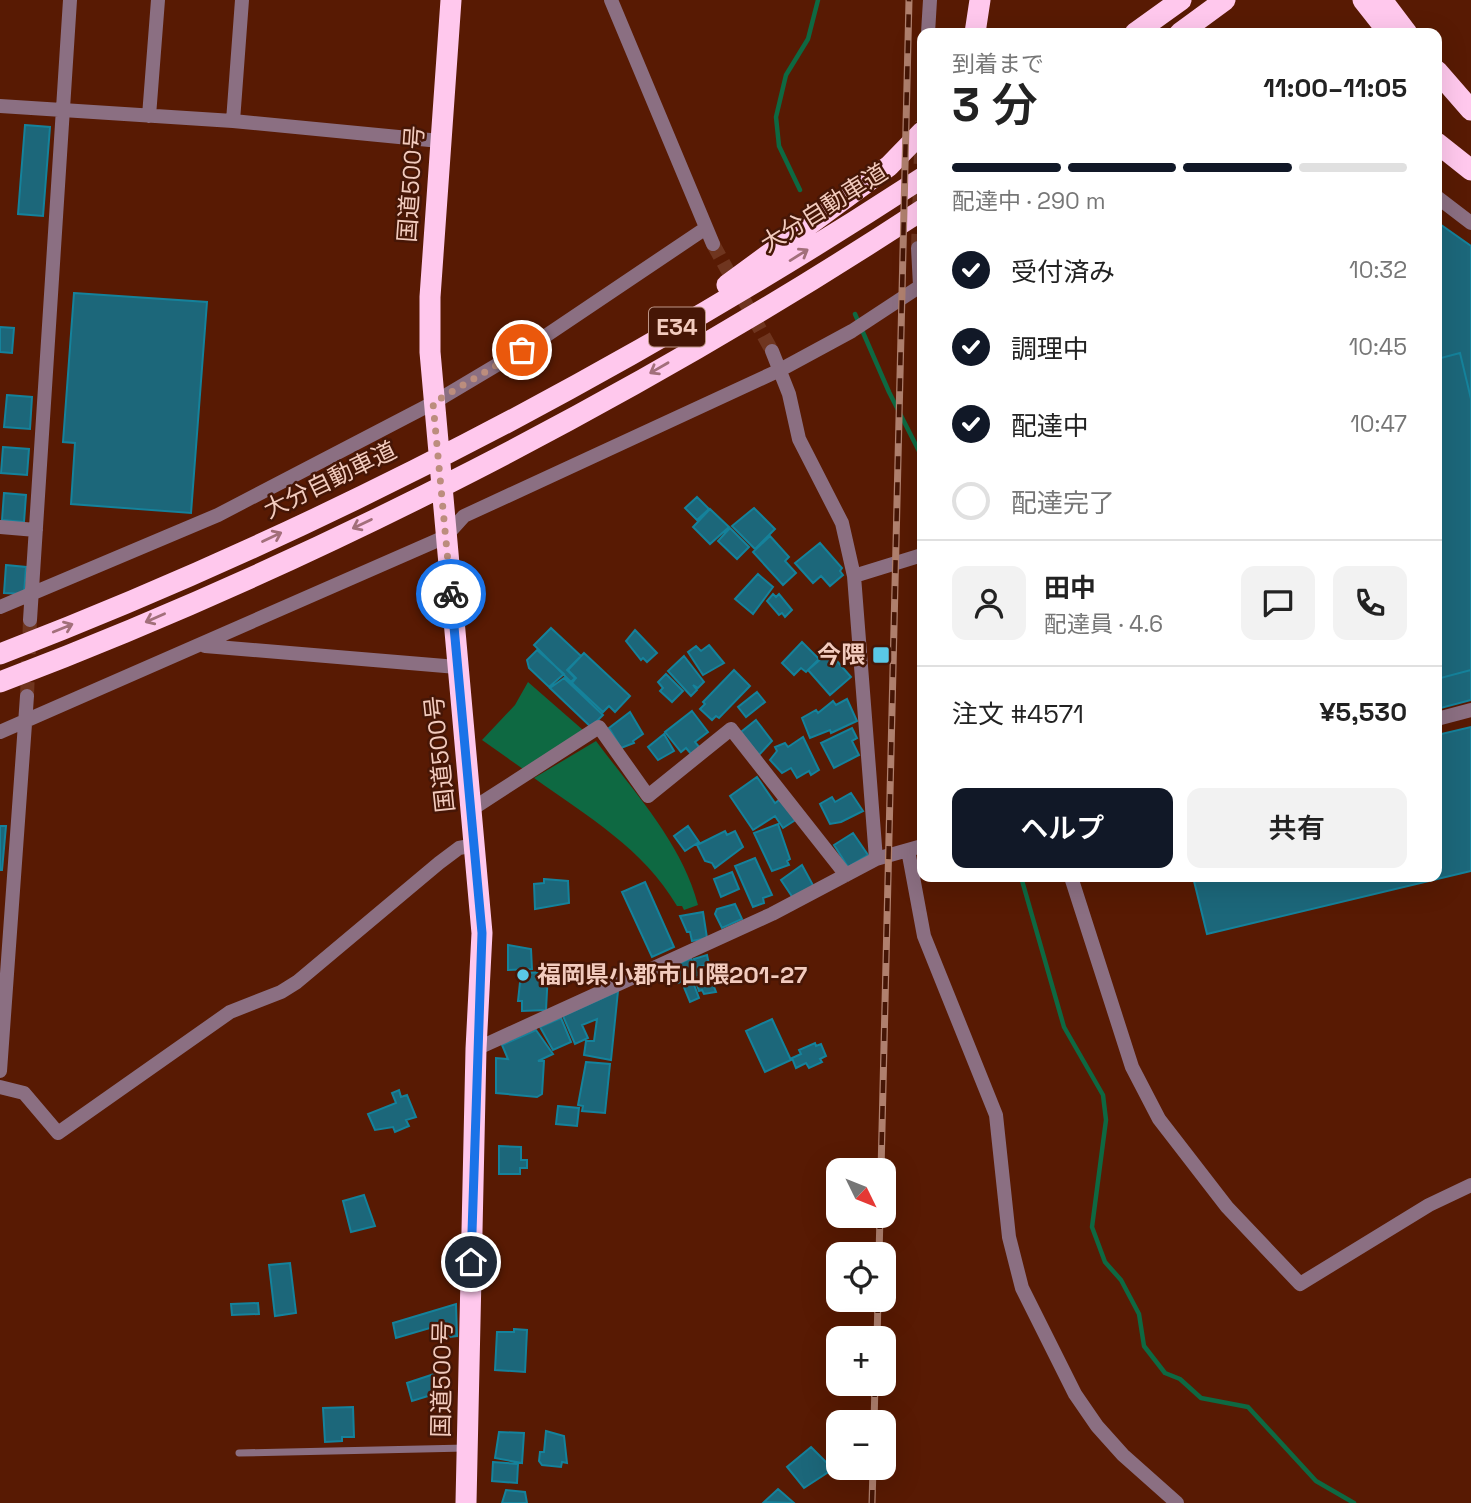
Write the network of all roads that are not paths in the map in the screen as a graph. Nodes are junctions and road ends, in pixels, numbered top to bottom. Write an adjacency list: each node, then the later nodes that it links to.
1 (70, 0): 22 (street)
2 (158, 0): 23 (street)
3 (242, 0): 24 (street)
4 (450, 0): 27 (highway, 国道500号)
5 (611, 0): 34 (street)
6 (930, 0): 12 (street)
7 (979, 0): 13 (highway)
8 (1181, 0): 14 (highway)
9 (1225, 0): 15 (highway)
10 (1363, 0): 16 (highway)
11 (1382, 0): 17 (highway)
12 (928, 28)
13 (976, 28)
14 (1142, 28)
15 (1187, 28)
16 (1385, 28)
17 (1403, 28)
18 (1442, 77): 21 (highway)
19 (1442, 100): 25 (highway)
20 (0, 106): 22 (street)
21 (1471, 110)
22 (65, 111): 23 (street); 42 (street)
23 (149, 116): 24 (street)
24 (233, 121): 27 (street)
25 (1471, 128)
26 (917, 138): 40 (highway)
27 (440, 141): 39 (highway, 国道500号)
28 (1442, 147): 29 (highway)
29 (1471, 170)
30 (917, 181): 40 (highway, 大分自動車道 / E34, one-way to 30)
31 (1442, 200): 32 (street)
32 (1470, 220)
33 (917, 226): 52 (highway, E34, one-way to 52)
34 (706, 228): 35 (street); 39 (street)
35 (713, 244)
36 (917, 288): 38 (street)
37 (772, 351): 38 (street)
38 (780, 370): 43 (street); 45 (street)
39 (433, 403): 43 (highway, 国道500号); 46 (street)
40 (523, 412): 50 (highway, 大分自動車道 / E34, one-way to 40)
41 (0, 527): 42 (street)
42 (36, 530): 46 (street)
43 (445, 537): 49 (street); 51 (highway, 国道500号)
44 (917, 557): 45 (street)
45 (854, 576): 61 (street)
46 (32, 596): 47 (street); 48 (street)
47 (0, 607)
48 (30, 620)
49 (204, 646): 51 (street); 56 (street)
50 (0, 654)
51 (457, 667): 58 (highway, 国道500号)
52 (0, 682)
53 (27, 696): 56 (street)
54 (1471, 710): 55 (street)
55 (1442, 718)
56 (24, 723): 57 (street); 66 (street)
57 (0, 733)
58 (472, 809): 59 (highway, 国道500号); 63 (street)
59 (475, 845): 67 (highway, 国道500号); 69 (street)
60 (915, 848): 61 (street); 62 (street)
61 (876, 859): 63 (street)
62 (917, 868)
63 (846, 875): 67 (street)
64 (918, 882): 74 (street)
65 (1072, 882): 70 (street)
66 (3, 968): 68 (street)
67 (476, 1049): 71 (highway, 国道500号)
68 (0, 1071)
69 (0, 1087)
70 (1471, 1185)
71 (466, 1448): 72 (lane); 73 (highway, 国道500号)
72 (239, 1453)
73 (467, 1503)
74 (1177, 1503)

